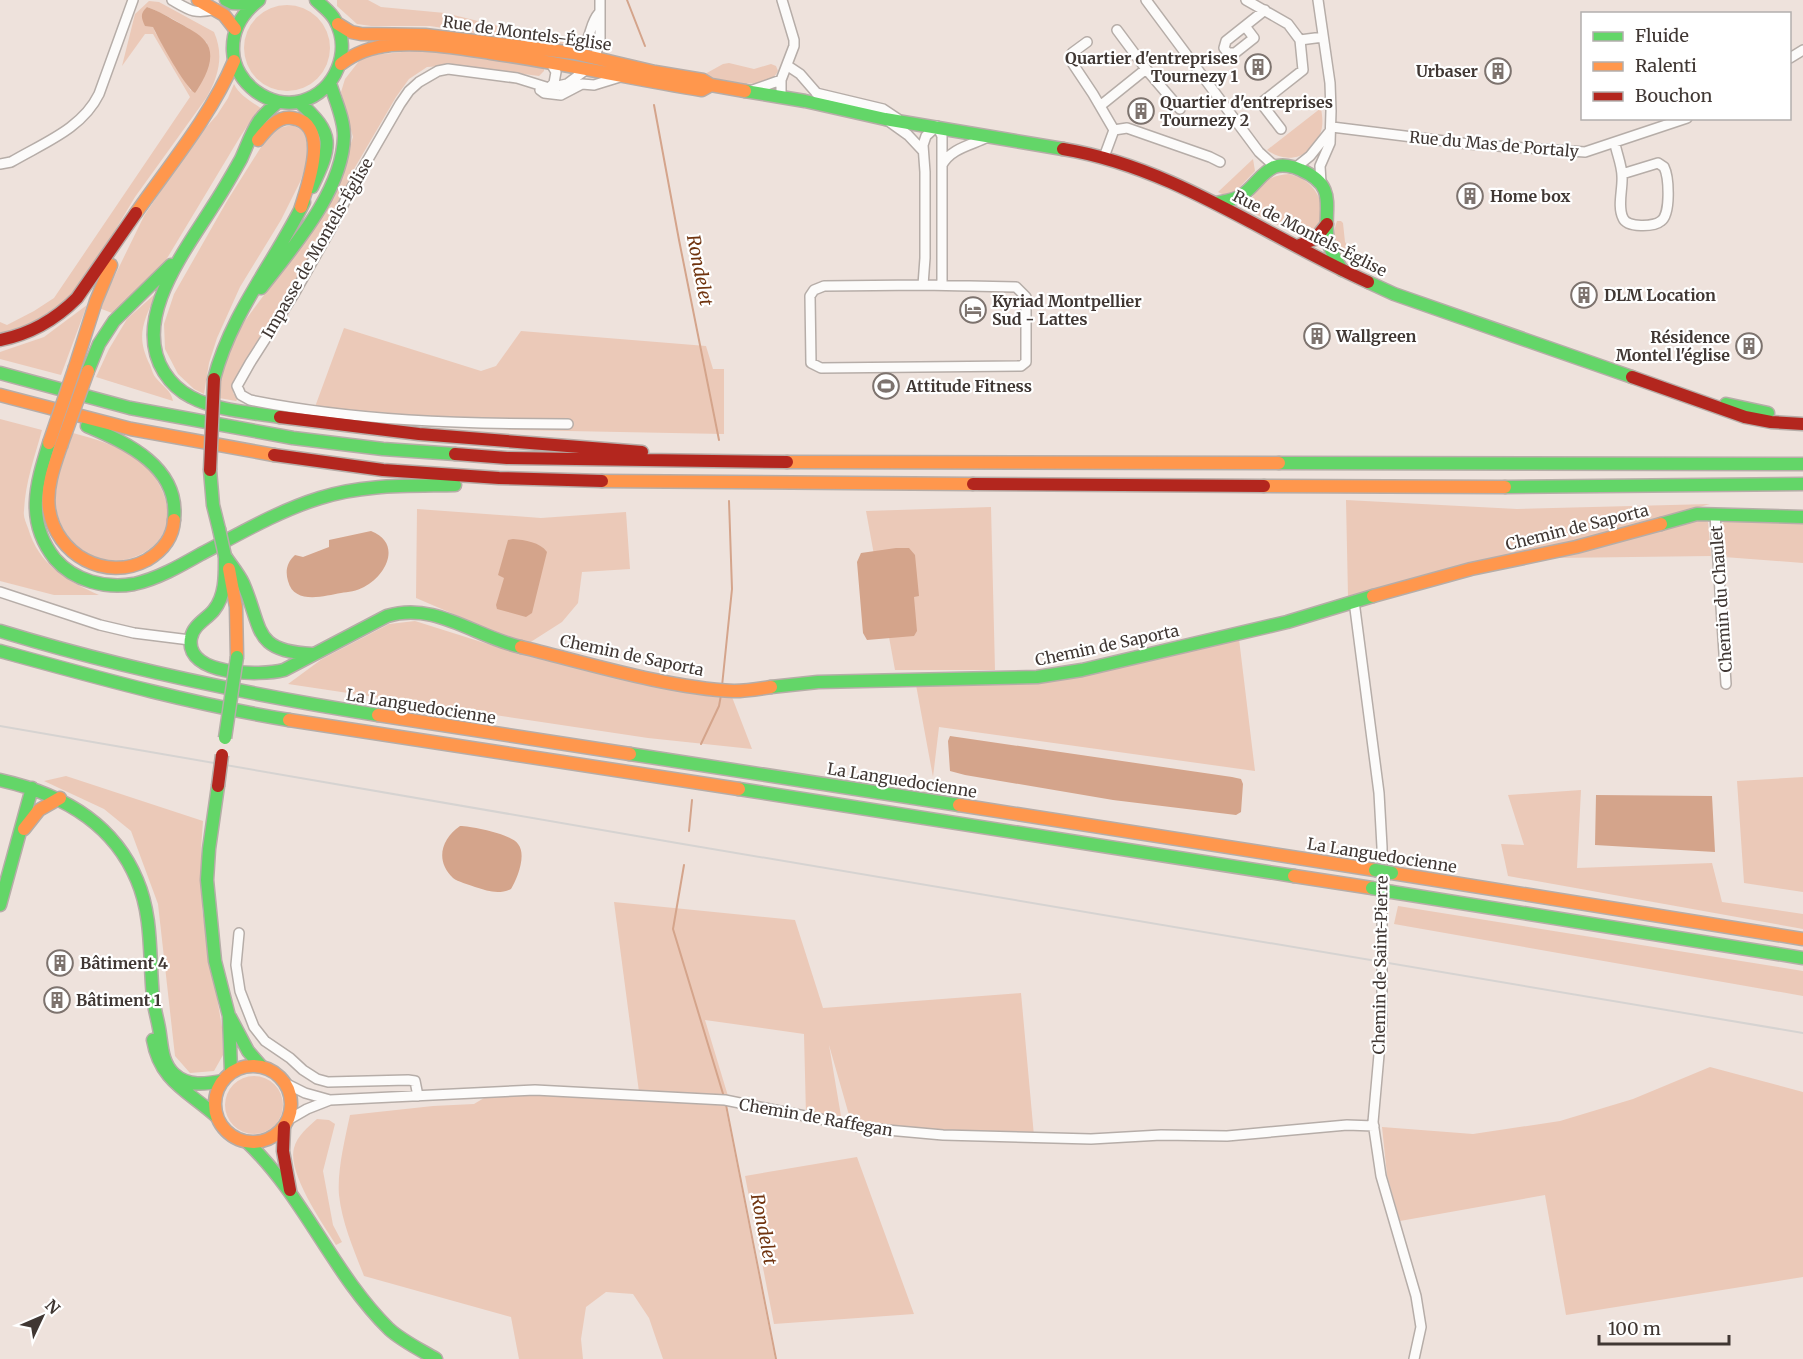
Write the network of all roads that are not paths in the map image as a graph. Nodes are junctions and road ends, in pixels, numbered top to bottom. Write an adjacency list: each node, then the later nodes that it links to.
1 (134, 0): 62 (street)
2 (172, 0): 13 (street)
3 (198, 0): 13 (main road)
4 (226, 0): 11 (main road)
5 (316, 0): 12 (main road)
6 (600, 0): 15 (street)
7 (782, 0): 28 (street)
8 (1146, 0): 58 (street)
9 (1246, 0): 14 (street)
10 (1318, 0): 20 (street)
11 (256, 2): 18 (main road)
12 (329, 6): 16 (main road)
13 (216, 9): 18 (main road)
14 (1265, 10): 17 (street); 21 (street)
15 (599, 13): 23 (street); 24 (street)
16 (338, 24): 23 (main road, Rue de Montels-Église); 27 (main road)
17 (1245, 26)
18 (235, 29): 25 (main road)
19 (1117, 30): 30 (street)
20 (1323, 37): 21 (street); 53 (street)
21 (1300, 40): 52 (street)
22 (1088, 42): 46 (street)
23 (574, 53): 24 (main road, Rue de Montels-Église)
24 (595, 57): 26 (main road); 31 (main road, Rue de Montels-Église)
25 (234, 61): 43 (main road); 74 (main road)
26 (550, 62): 27 (main road, Rue de Montels-Église); 29 (main road, Rue de Montels-Église); 38 (street)
27 (341, 64): 35 (main road)
28 (788, 66): 33 (street); 34 (street)
29 (587, 69): 31 (main road); 32 (main road, Rue de Montels-Église); 38 (street)
30 (1146, 69): 46 (street); 47 (street)
31 (655, 72): 36 (main road, Rue de Montels-Église)
32 (621, 76): 36 (main road, Rue de Montels-Église); 37 (street, Impasse de Montels-Église)
33 (781, 80): 39 (street); 41 (street)
34 (806, 82): 40 (street); 42 (street)
35 (330, 83): 44 (main road); 80 (main road)
36 (711, 85): 39 (main road, Rue de Montels-Église)
37 (537, 86): 38 (street, Impasse de Montels-Église); 87 (street, Impasse de Montels-Église)
38 (549, 88)
39 (748, 92): 41 (main road, Rue de Montels-Église)
40 (816, 93): 45 (street); 49 (street, Rue de Montels-Église)
41 (781, 97): 42 (main road, Rue de Montels-Église)
42 (794, 99): 45 (main road, Rue de Montels-Église)
43 (279, 102): 44 (main road); 59 (main road)
44 (299, 102): 71 (main road)
45 (830, 106): 48 (main road, Rue de Montels-Église)
46 (1100, 106): 54 (street)
47 (1180, 109)
48 (885, 119): 49 (main road, Rue de Montels-Église); 57 (street)
49 (900, 120): 51 (main road, Rue de Montels-Église)
50 (1681, 120): 56 (street, Rue du Mas de Portaly)
51 (937, 126): 55 (main road, Rue de Montels-Église); 57 (street); 64 (street)
52 (1281, 129)
53 (1331, 129): 56 (street, Rue du Mas de Portaly); 65 (street); 68 (street)
54 (1114, 130): 60 (street); 61 (street)
55 (988, 137): 60 (main road, Rue de Montels-Église); 64 (street)
56 (1615, 144): 66 (street)
57 (923, 151): 78 (street)
58 (1259, 152): 63 (street); 67 (street)
59 (241, 158): 71 (main road); 75 (main road)
60 (1104, 158): 70 (main road, Rue de Montels-Église)
61 (1220, 162)
62 (0, 164)
63 (1277, 166): 65 (main road); 67 (main road)
64 (940, 167): 79 (street)
65 (1295, 168): 68 (main road)
66 (1622, 174): 66 (street)
67 (1260, 176): 69 (main road)
68 (1321, 183): 73 (main road)
69 (1249, 189): 70 (main road); 72 (main road)
70 (1216, 203): 72 (main road, Rue de Montels-Église)
71 (301, 207): 80 (main road)
72 (1246, 219): 76 (main road, Rue de Montels-Église)
73 (1328, 223): 76 (main road); 77 (main road)
74 (126, 228): 81 (main road); 89 (main road, bridge)
75 (192, 240): 89 (main road, bridge); 90 (main road)
76 (1297, 246): 77 (main road, Rue de Montels-Église)
77 (1343, 271): 85 (main road, Rue de Montels-Église)
78 (923, 285): 79 (street); 79 (street)
79 (942, 285)
80 (230, 330): 96 (main road, bridge)
81 (0, 340)
82 (0, 374): 90 (main road)
83 (0, 395): 84 (main road)
84 (39, 406): 89 (main road); 92 (main road)
85 (1760, 416): 86 (main road, Rue de Montels-Église); 88 (main road, Rue de Montels-Église)
86 (1803, 416)
87 (568, 424)
88 (1803, 424)
89 (55, 444): 92 (main road)
90 (708, 462): 91 (main road)
91 (1803, 464)
92 (577, 481): 93 (main road)
93 (1803, 484)
94 (1715, 514): 95 (main road, Chemin de Saporta); 98 (main road, Chemin de Saporta); 103 (street, Chemin du Chaulet)
95 (1803, 517)
96 (225, 556): 100 (main road); 102 (main road); 113 (main road, bridge)
97 (0, 592): 100 (street)
98 (1354, 601): 102 (main road, Chemin de Saporta); 122 (street, Chemin de Saint-Pierre)
99 (0, 631): 110 (main road, La Languedocienne, bridge)
100 (190, 640): 102 (main road, Chemin de Saporta)
101 (0, 651): 111 (main road, bridge)
102 (314, 654)
103 (1726, 684)
104 (0, 780): 105 (main road)
105 (32, 788): 106 (main road); 107 (main road)
106 (60, 798): 107 (main road); 112 (main road)
107 (21, 832): 108 (main road)
108 (0, 905)
109 (239, 933): 118 (street)
110 (1803, 939)
111 (1803, 958)
112 (155, 1015): 116 (main road); 120 (main road)
113 (229, 1016): 114 (main road); 115 (main road)
114 (261, 1066): 115 (main road); 117 (main road)
115 (231, 1072): 116 (main road)
116 (222, 1081): 120 (main road)
117 (286, 1084): 119 (street, Chemin de Raffegan); 121 (main road)
118 (418, 1096): 119 (street, Chemin de Raffegan); 122 (street, Chemin de Raffegan)
119 (330, 1100): 121 (street, Chemin de Raffegan)
120 (216, 1116): 123 (main road)
121 (286, 1124): 123 (main road); 124 (main road)
122 (1374, 1126): 126 (street, Chemin de Saint-Pierre)
123 (248, 1142): 124 (main road)
124 (291, 1197): 125 (main road)
125 (436, 1359)
126 (1414, 1359)

